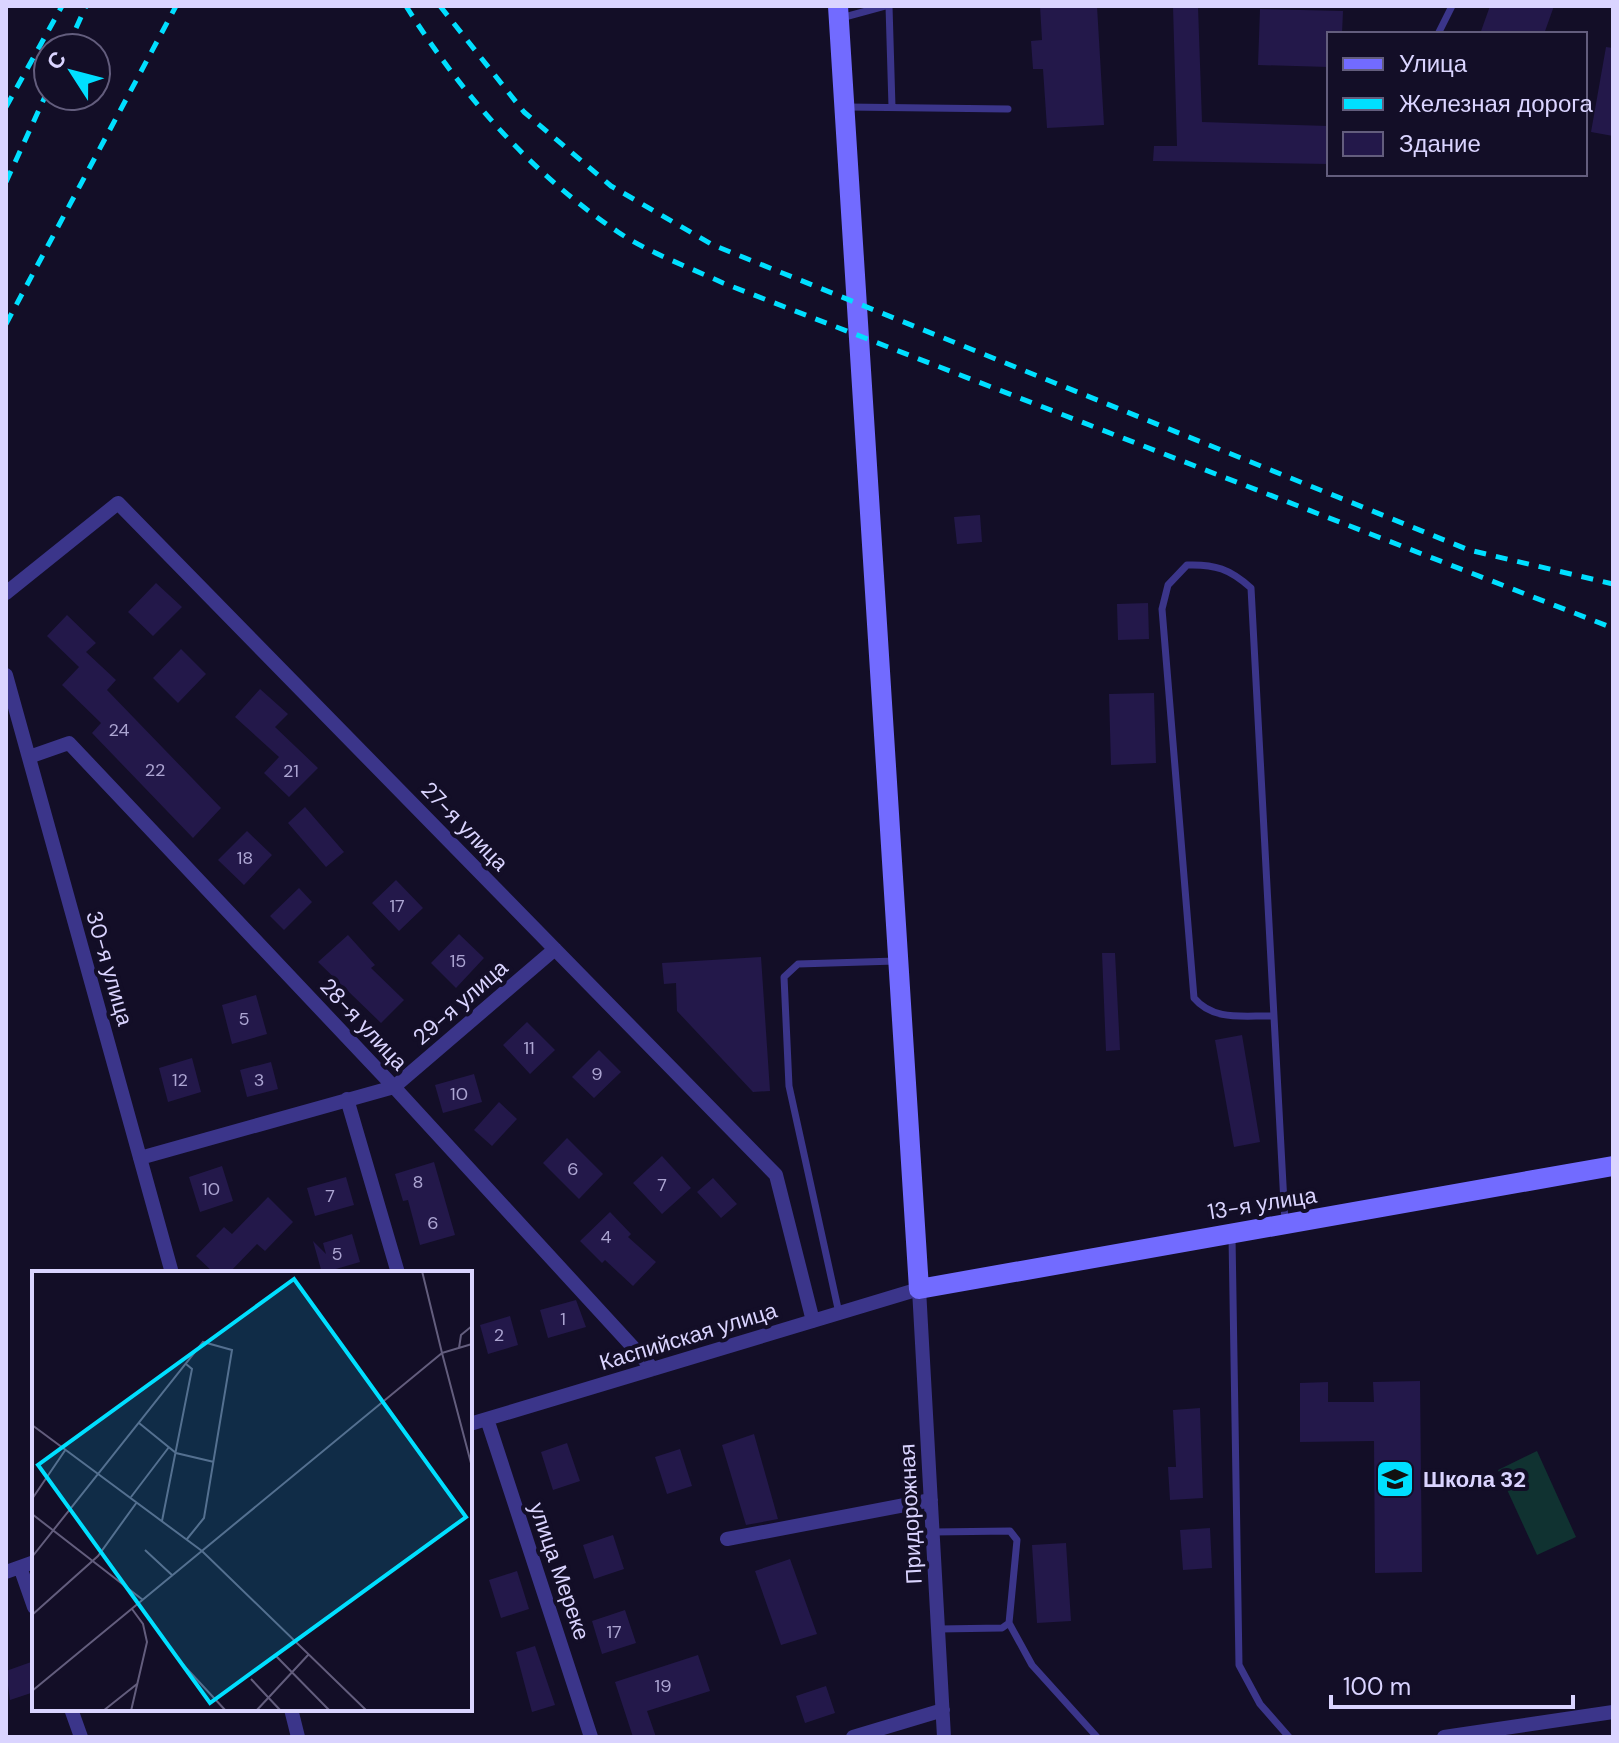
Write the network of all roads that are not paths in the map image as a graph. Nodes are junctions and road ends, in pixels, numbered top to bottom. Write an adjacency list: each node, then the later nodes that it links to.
1 (887, 6): 3 (lane); 6 (lane)
2 (1452, 6): 4 (lane)
3 (838, 12): 5 (street)
4 (1439, 32)
5 (844, 107): 6 (lane); 12 (street)
6 (892, 107): 7 (lane)
7 (1008, 109)
8 (6, 593): 11 (street, 27-я улица)
9 (6, 675): 10 (street, 30-я улица)
10 (29, 757): 14 (street, 28-я улица); 16 (street, 30-я улица)
11 (555, 949): 14 (street, 29-я улица); 24 (street, 27-я улица)
12 (898, 961): 22 (street); 23 (lane)
13 (1274, 1016): 13 (lane); 18 (lane)
14 (394, 1087): 15 (street, 29-я улица); 25 (street, 28-я улица)
15 (347, 1099): 16 (street, 29-я улица); 21 (street)
16 (140, 1158): 20 (street, 30-я улица)
17 (1613, 1166): 18 (street, 13-я улица)
18 (1285, 1224): 19 (street, 13-я улица)
19 (1232, 1233): 22 (street, 13-я улица); 45 (lane)
20 (171, 1271)
21 (397, 1271)
22 (919, 1289): 23 (street, Каспийская улица); 28 (street, Придорожная)
23 (839, 1313): 24 (street, Каспийская улица)
24 (813, 1321): 25 (street, Каспийская улица)
25 (653, 1369): 26 (street, Каспийская улица)
26 (487, 1419): 27 (street, Каспийская улица); 41 (street, улица Мереке)
27 (472, 1423)
28 (931, 1500): 29 (street, Придорожная); 30 (street)
29 (933, 1532): 33 (lane); 34 (street, Придорожная)
30 (727, 1539)
31 (20, 1567): 32 (street)
32 (32, 1601)
33 (1009, 1623): 34 (lane); 44 (lane)
34 (939, 1629): 35 (street, Придорожная)
35 (943, 1710): 42 (street); 43 (street, Придорожная)
36 (72, 1711): 39 (street)
37 (292, 1711): 40 (street)
38 (1613, 1712): 46 (street)
39 (81, 1737)
40 (298, 1737)
41 (591, 1737)
42 (853, 1737)
43 (944, 1737)
44 (1097, 1737)
45 (1289, 1737)
46 (1444, 1737)

